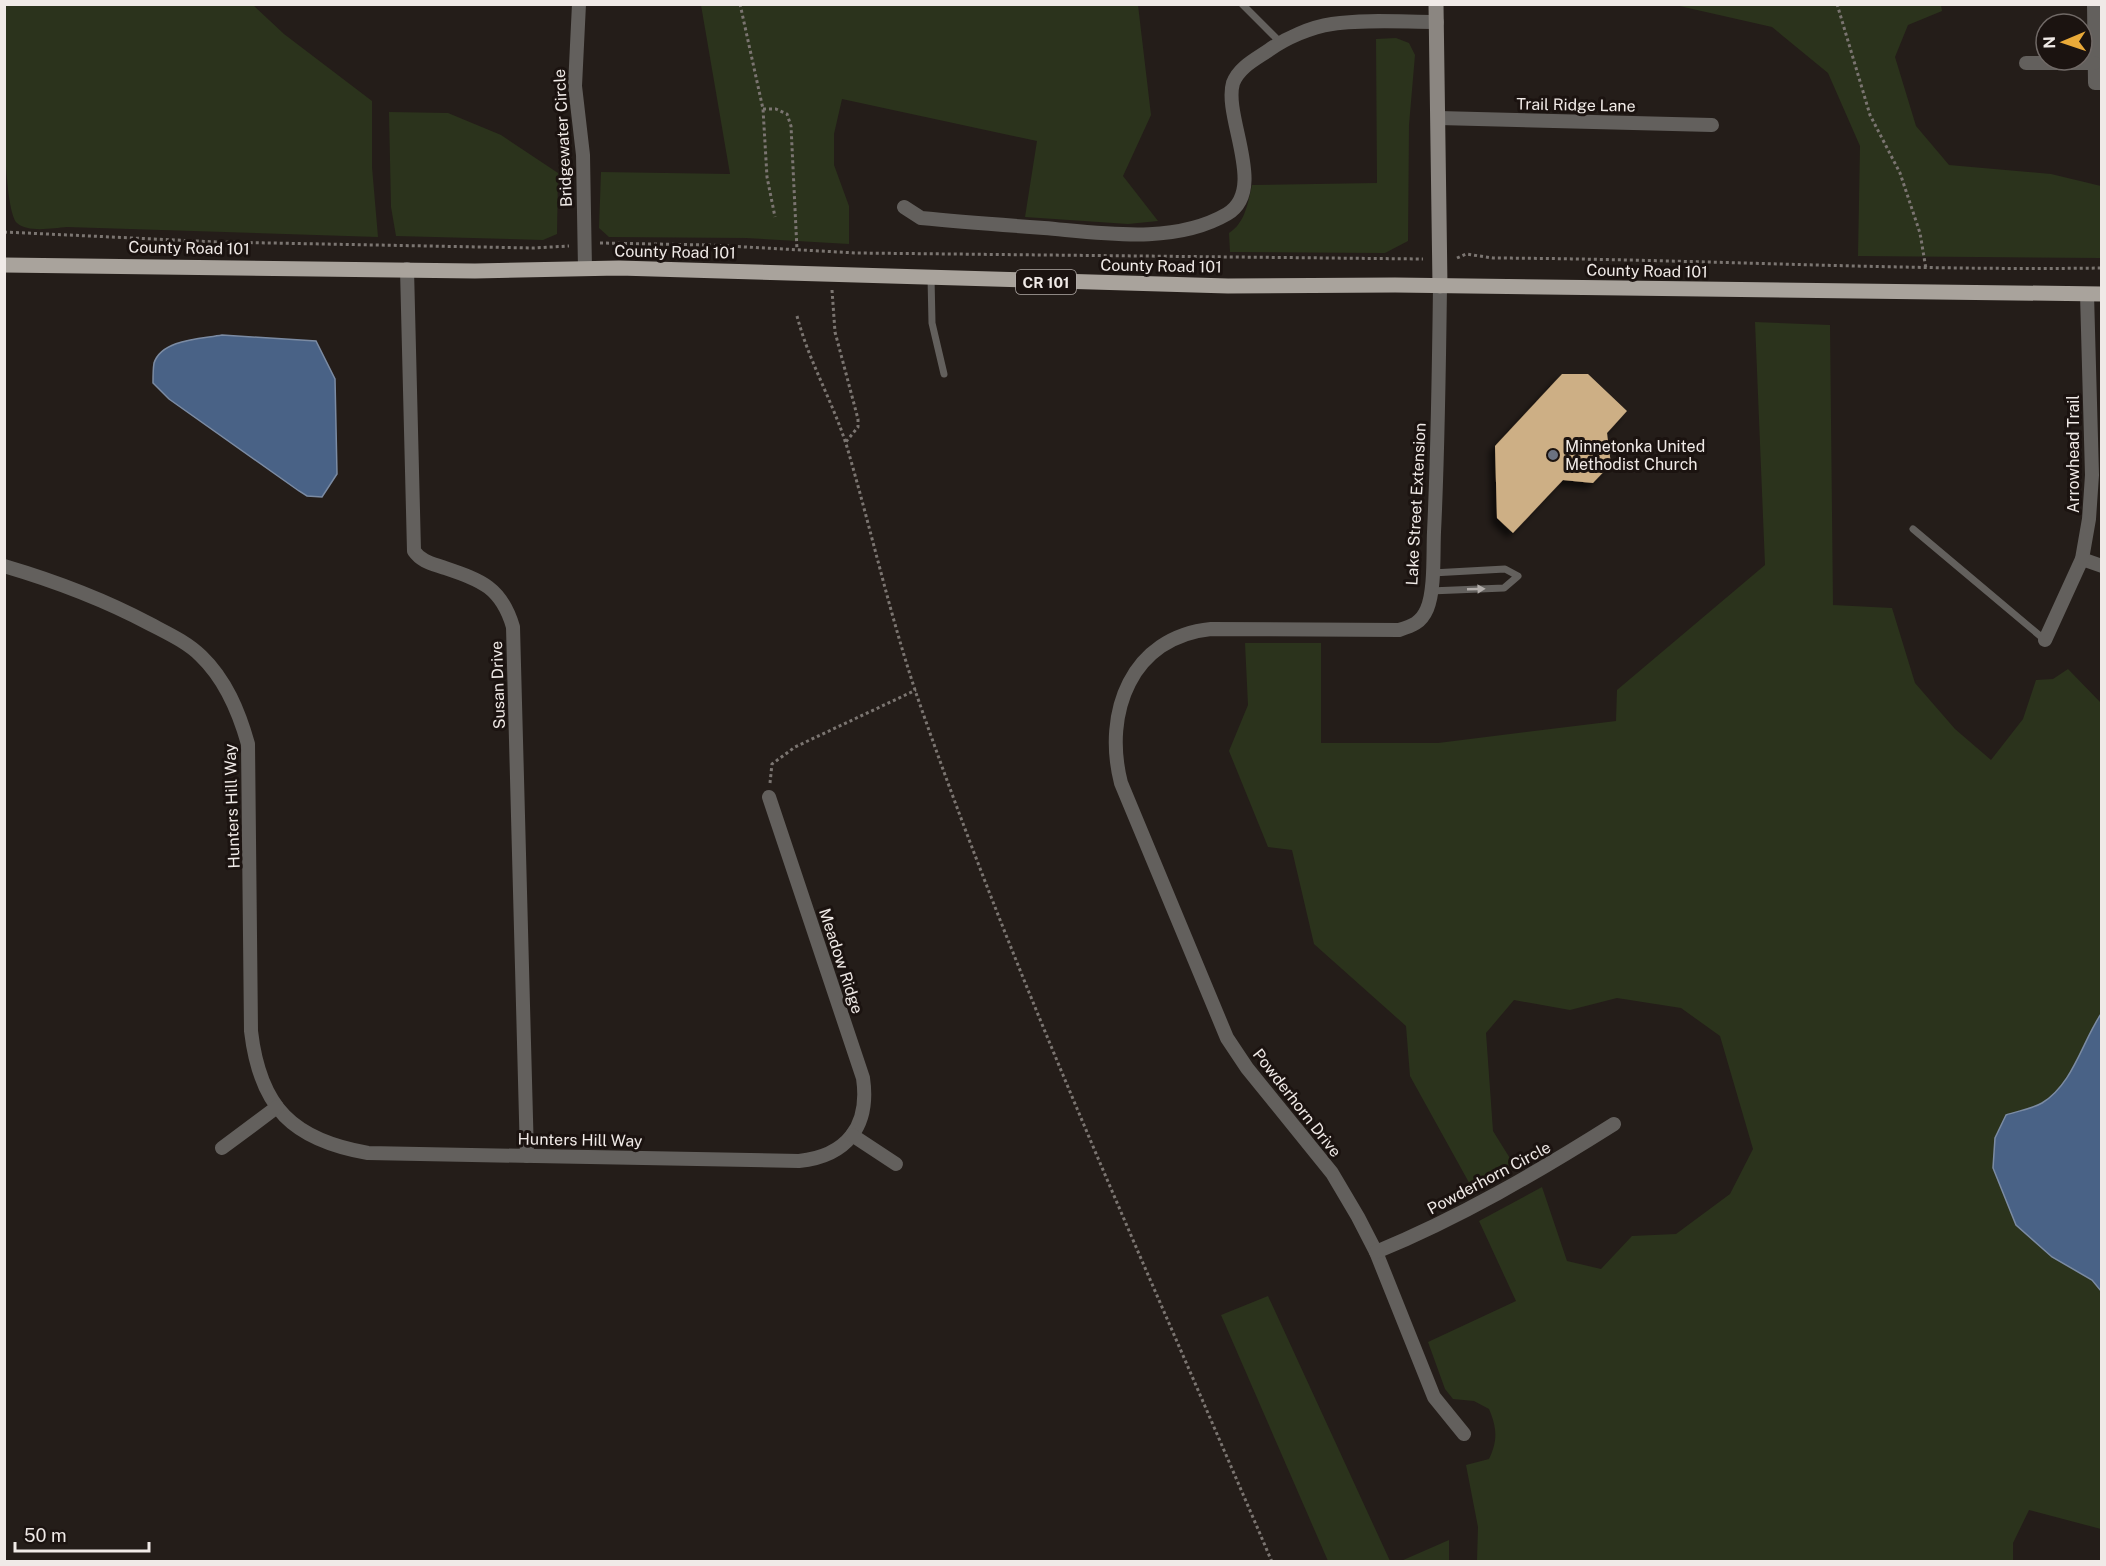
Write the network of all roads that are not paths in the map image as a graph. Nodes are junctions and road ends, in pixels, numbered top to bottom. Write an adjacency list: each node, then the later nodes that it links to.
1 (579, 4): 15 (street, Bridgewater Circle)
2 (1242, 4): 5 (lane)
3 (1436, 4): 4 (street, Lake Street Extension)
4 (1437, 22): 5 (street); 10 (street, Lake Street Extension)
5 (1280, 42): 12 (street)
6 (2026, 63): 7 (street)
7 (2034, 63)
8 (2094, 63): 9 (street)
9 (2102, 83)
10 (1439, 118): 11 (street, Trail Ridge Lane); 17 (street, Lake Street Extension)
11 (1712, 125)
12 (904, 207)
13 (4, 265): 14 (main road, County Road 101 / CR 101)
14 (407, 269): 15 (main road, County Road 101 / CR 101); 33 (street, Susan Drive)
15 (585, 269): 16 (main road, County Road 101 / CR 101)
16 (931, 278): 17 (main road, County Road 101 / CR 101); 19 (lane)
17 (1440, 285): 18 (main road, County Road 101 / CR 101); 24 (street, Lake Street Extension)
18 (2094, 294): 21 (street, Arrowhead Trail)
19 (944, 374)
20 (1913, 529): 26 (lane)
21 (2082, 559): 23 (street); 26 (street, Arrowhead Trail)
22 (4, 566): 29 (street, Hunters Hill Way)
23 (2102, 566)
24 (1432, 573): 25 (street, Lake Street Extension); 25 (lane, one-way to 24)
25 (1430, 591): 27 (street, Lake Street Extension)
26 (2045, 640)
27 (1121, 783): 35 (street, Powderhorn Drive)
28 (769, 797): 31 (street, Meadow Ridge)
29 (277, 1107): 32 (street); 33 (street, Hunters Hill Way)
30 (1614, 1124): 35 (street, Powderhorn Circle)
31 (852, 1135): 33 (street, Hunters Hill Way); 34 (street)
32 (222, 1148)
33 (527, 1156)
34 (896, 1164)
35 (1376, 1252): 36 (street, Powderhorn Drive)
36 (1464, 1434)

